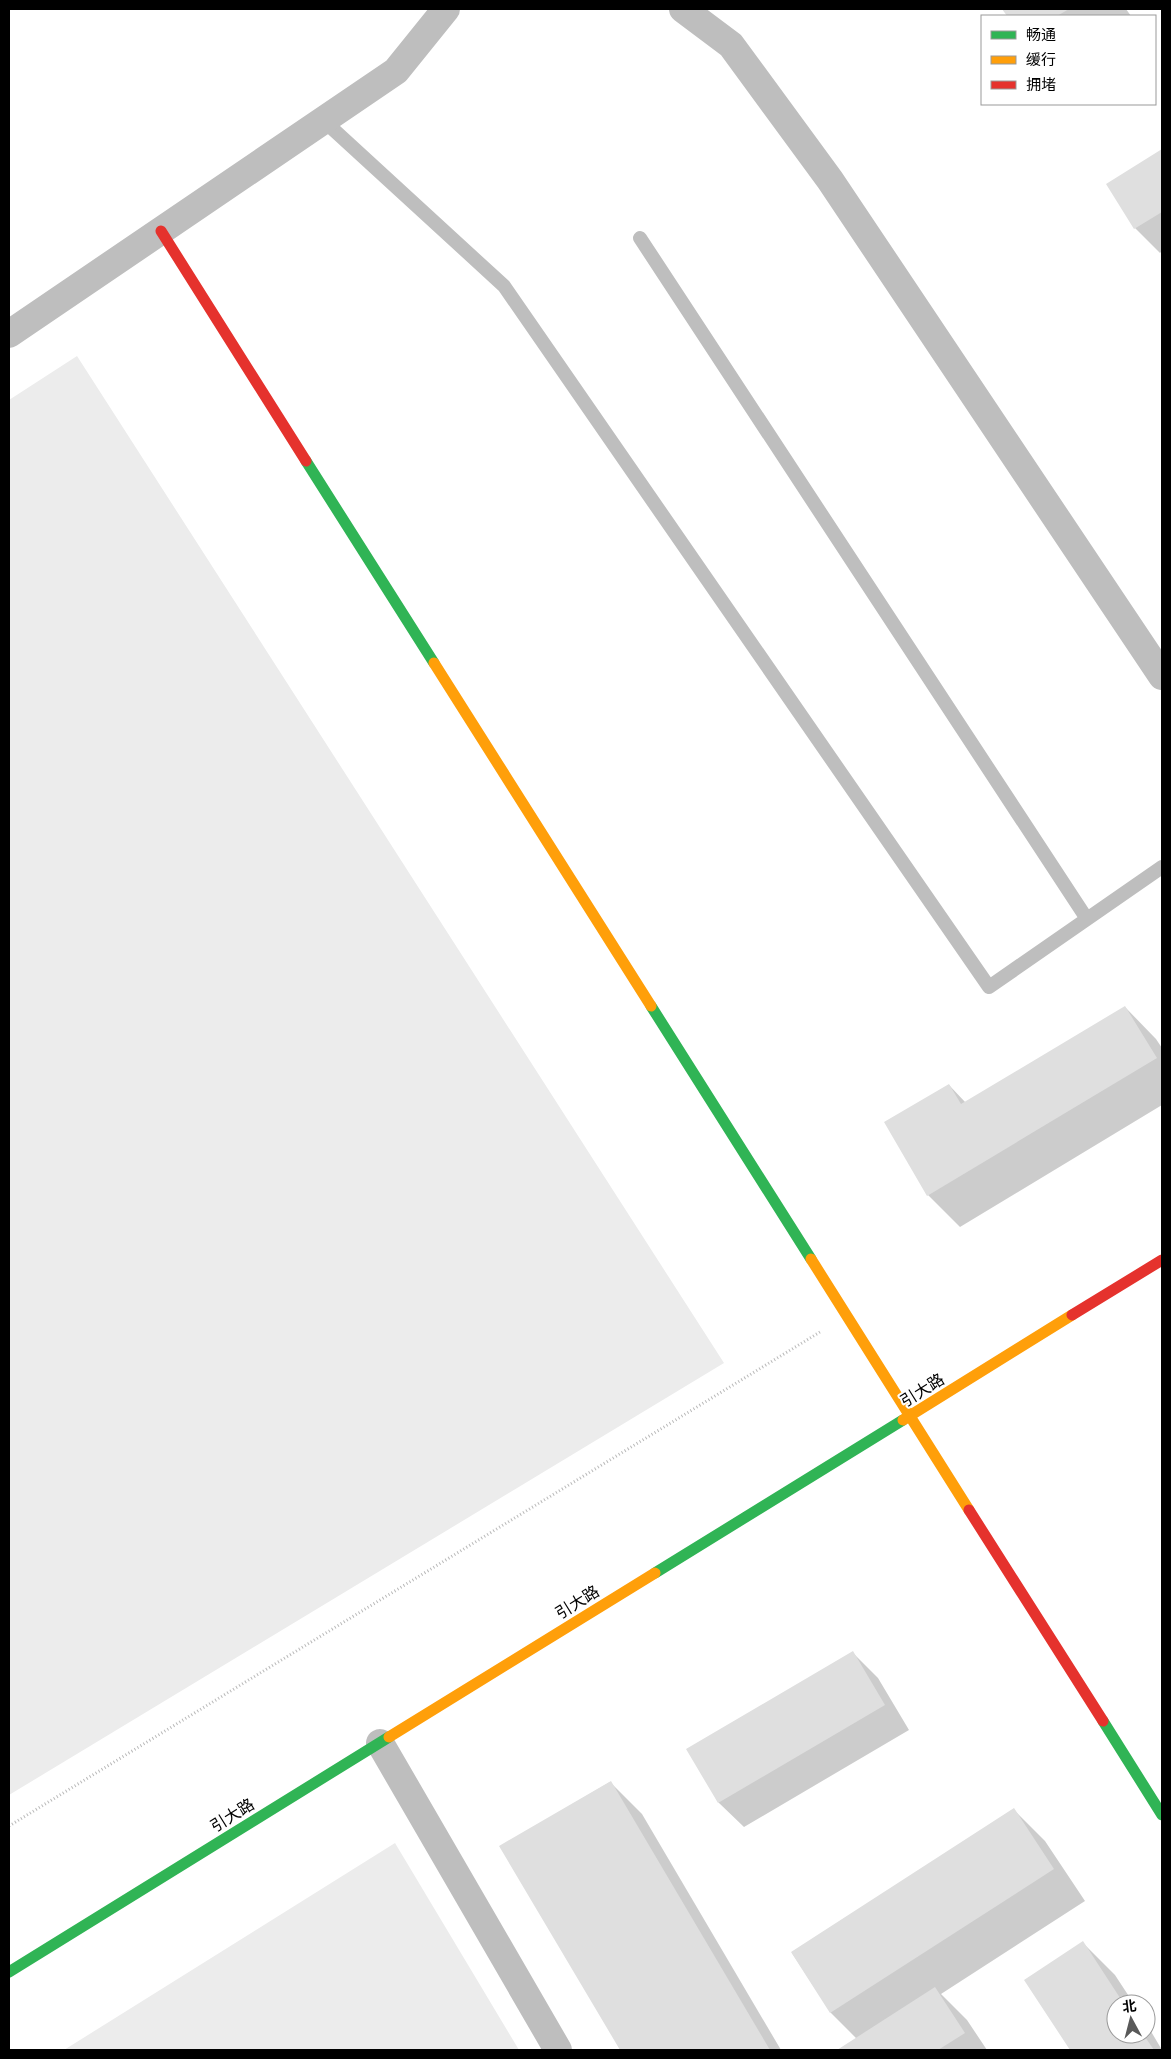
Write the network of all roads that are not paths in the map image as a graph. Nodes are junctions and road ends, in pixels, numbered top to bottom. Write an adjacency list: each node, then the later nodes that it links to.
1 (446, 9): 3 (street)
2 (683, 9): 7 (street)
3 (323, 120): 4 (street); 9 (lane)
4 (161, 231): 6 (street); 11 (street)
5 (640, 238): 9 (lane)
6 (9, 334)
7 (1162, 676)
8 (1162, 867): 9 (lane)
9 (1087, 919)
10 (1162, 1260): 11 (street, 引大路)
11 (911, 1416): 12 (street, 引大路); 13 (street)
12 (380, 1743): 14 (street, 引大路); 15 (street)
13 (1162, 1815)
14 (9, 1972)
15 (558, 2050)

